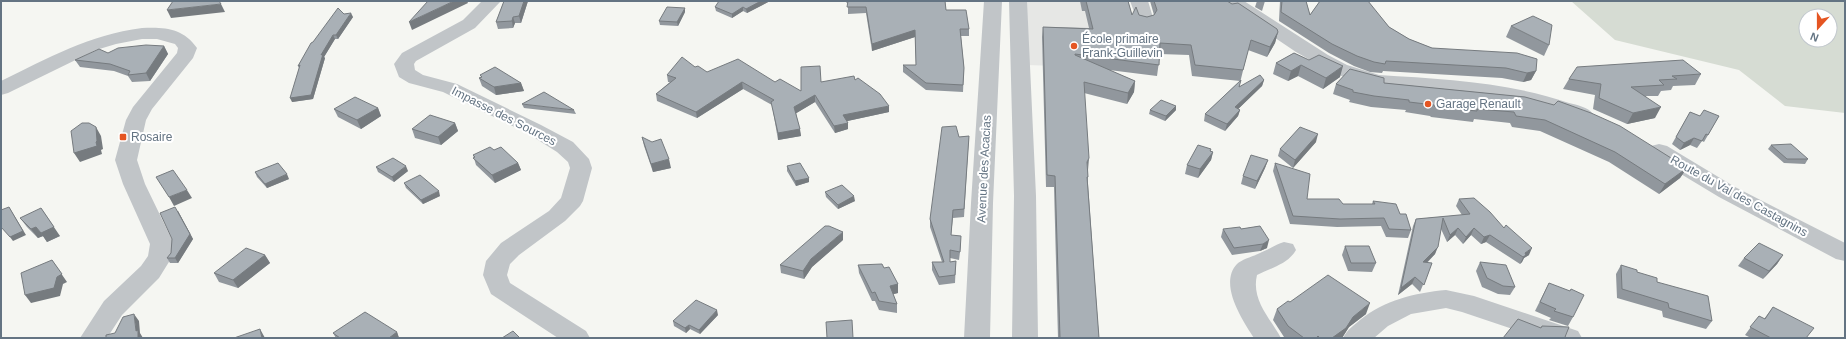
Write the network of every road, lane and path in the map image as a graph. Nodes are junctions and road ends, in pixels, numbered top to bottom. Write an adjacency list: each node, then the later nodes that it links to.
1 (492, 1): 13 (street, Impasse des Sources)
2 (993, 1): 14 (street, Avenue des Acacias)
3 (1018, 1): 15 (street)
4 (1139, 1): 6 (street)
5 (1232, 1): 8 (street)
6 (1144, 21)
7 (1, 89): 12 (street)
8 (1601, 121)
9 (1642, 141): 11 (street, Route du Val des Castagnins)
10 (1284, 250): 16 (street)
11 (1845, 253)
12 (93, 338)
13 (577, 338)
14 (977, 338)
15 (1025, 338)
16 (1268, 338)
17 (1356, 338): 18 (street)
18 (1569, 338)

